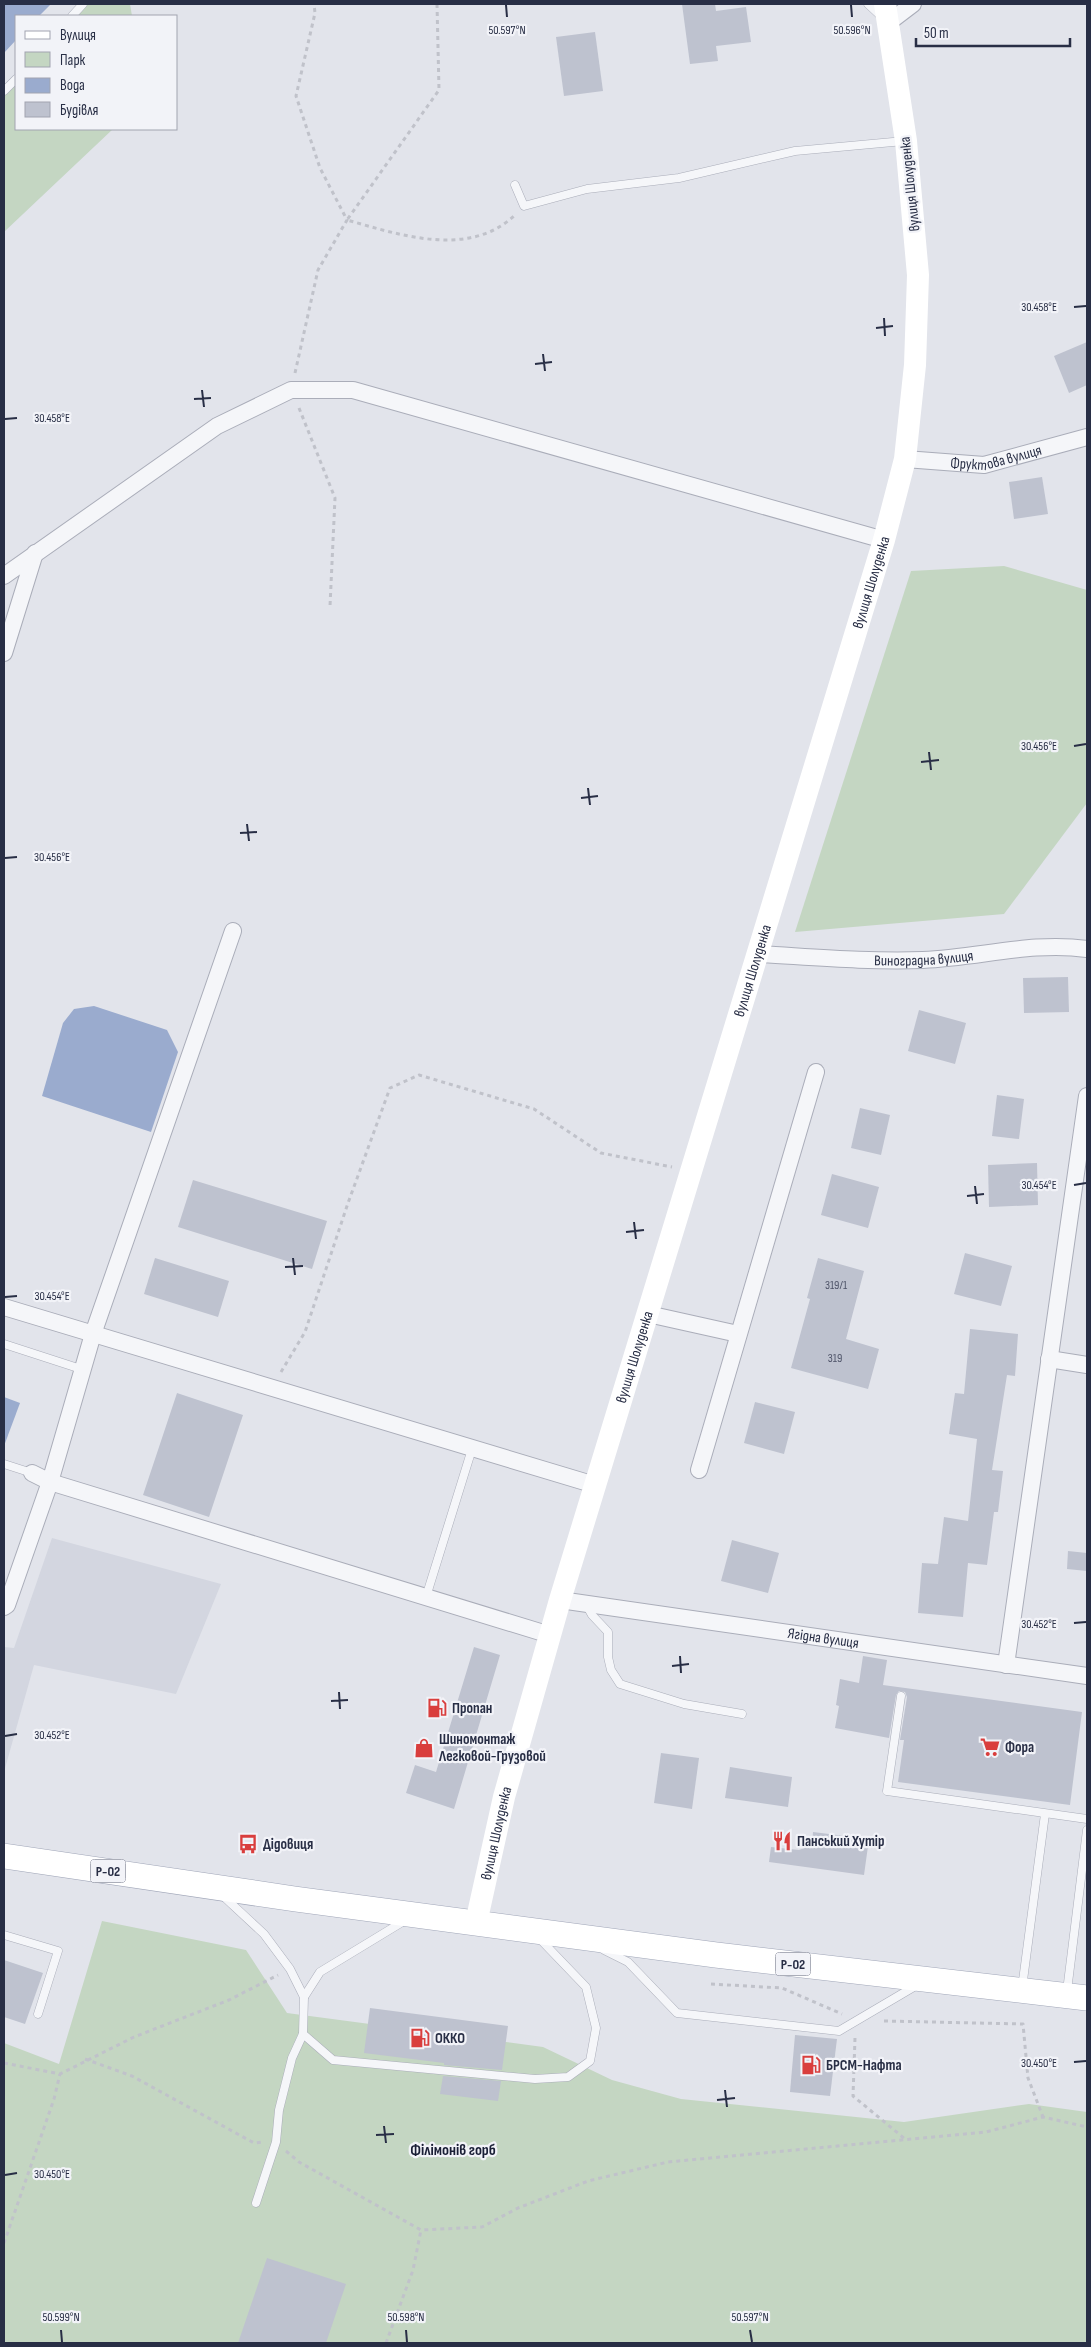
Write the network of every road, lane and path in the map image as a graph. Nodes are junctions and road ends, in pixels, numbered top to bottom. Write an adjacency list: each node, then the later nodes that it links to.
1 (83, 4): 7 (lane)
2 (314, 4): 13 (path)
3 (437, 4): 13 (path)
4 (868, 4): 6 (lane)
5 (913, 4): 6 (street)
6 (887, 13): 10 (main road, вулиця Шолуденка)
7 (73, 15)
8 (15, 80): 9 (lane)
9 (4, 91)
10 (906, 141): 12 (lane); 16 (main road, вулиця Шолуденка)
11 (515, 185): 12 (lane)
12 (524, 206): 13 (path)
13 (346, 220): 14 (path)
14 (291, 390): 17 (street); 18 (street); 20 (path)
15 (1087, 437): 16 (street, Фруктова вулиця)
16 (905, 458): 17 (main road, вулиця Шолуденка)
17 (884, 540): 24 (main road, вулиця Шолуденка)
18 (35, 553): 19 (street); 21 (street)
19 (4, 576)
20 (330, 606)
21 (4, 654)
22 (233, 931): 30 (street)
23 (1087, 950): 24 (street, Виноградна вулиця)
24 (759, 954): 27 (main road, вулиця Шолуденка)
25 (816, 1072): 31 (street)
26 (1087, 1096): 33 (street)
27 (692, 1171): 29 (main road, вулиця Шолуденка); 36 (path)
28 (4, 1307): 30 (street)
29 (648, 1314): 31 (street); 42 (main road, вулиця Шолуденка)
30 (93, 1334): 35 (street); 36 (street)
31 (738, 1334): 39 (street)
32 (4, 1344): 35 (lane)
33 (1049, 1359): 34 (street); 48 (street)
34 (1087, 1364)
35 (81, 1369): 41 (street)
36 (272, 1388): 37 (street)
37 (472, 1448): 42 (street); 43 (lane)
38 (4, 1464): 40 (lane)
39 (698, 1470)
40 (32, 1473): 41 (street)
41 (50, 1482): 43 (street); 46 (street)
42 (595, 1485): 44 (main road, вулиця Шолуденка)
43 (426, 1597): 47 (street)
44 (560, 1600): 45 (street, Ягідна вулиця); 47 (main road, вулиця Шолуденка)
45 (586, 1604): 48 (street, Ягідна вулиця); 51 (lane)
46 (4, 1607)
47 (550, 1636): 58 (main road, вулиця Шолуденка)
48 (1006, 1664): 49 (street, Ягідна вулиця)
49 (1087, 1676)
50 (901, 1696): 52 (lane)
51 (742, 1714)
52 (1045, 1814): 53 (lane); 65 (lane)
53 (1087, 1819)
54 (1087, 1830): 67 (lane)
55 (4, 1856): 56 (main road, Р-02)
56 (213, 1887): 57 (main road, Р-02); 62 (lane)
57 (415, 1914): 58 (main road, Р-02); 66 (lane)
58 (476, 1923): 59 (main road, Р-02)
59 (531, 1930): 61 (main road, Р-02); 70 (lane)
60 (4, 1934): 68 (lane)
61 (576, 1935): 63 (main road, Р-02); 69 (lane)
62 (290, 1969): 66 (lane); 71 (path)
63 (928, 1979): 65 (main road, Р-02); 69 (lane)
64 (711, 1984): 69 (path)
65 (1022, 1989): 67 (main road, Р-02)
66 (304, 1997): 70 (lane)
67 (1077, 1997)
68 (38, 2014)
69 (855, 2020): 74 (path); 76 (path)
70 (303, 2034): 77 (lane)
71 (85, 2059): 73 (path); 77 (path)
72 (4, 2063): 73 (path)
73 (60, 2074): 80 (path)
74 (1043, 2117): 75 (path); 76 (path)
75 (1087, 2127)
76 (906, 2140): 79 (path)
77 (276, 2142): 78 (lane); 79 (path)
78 (256, 2203)
79 (421, 2230): 81 (path)
80 (4, 2244)
81 (386, 2343)

